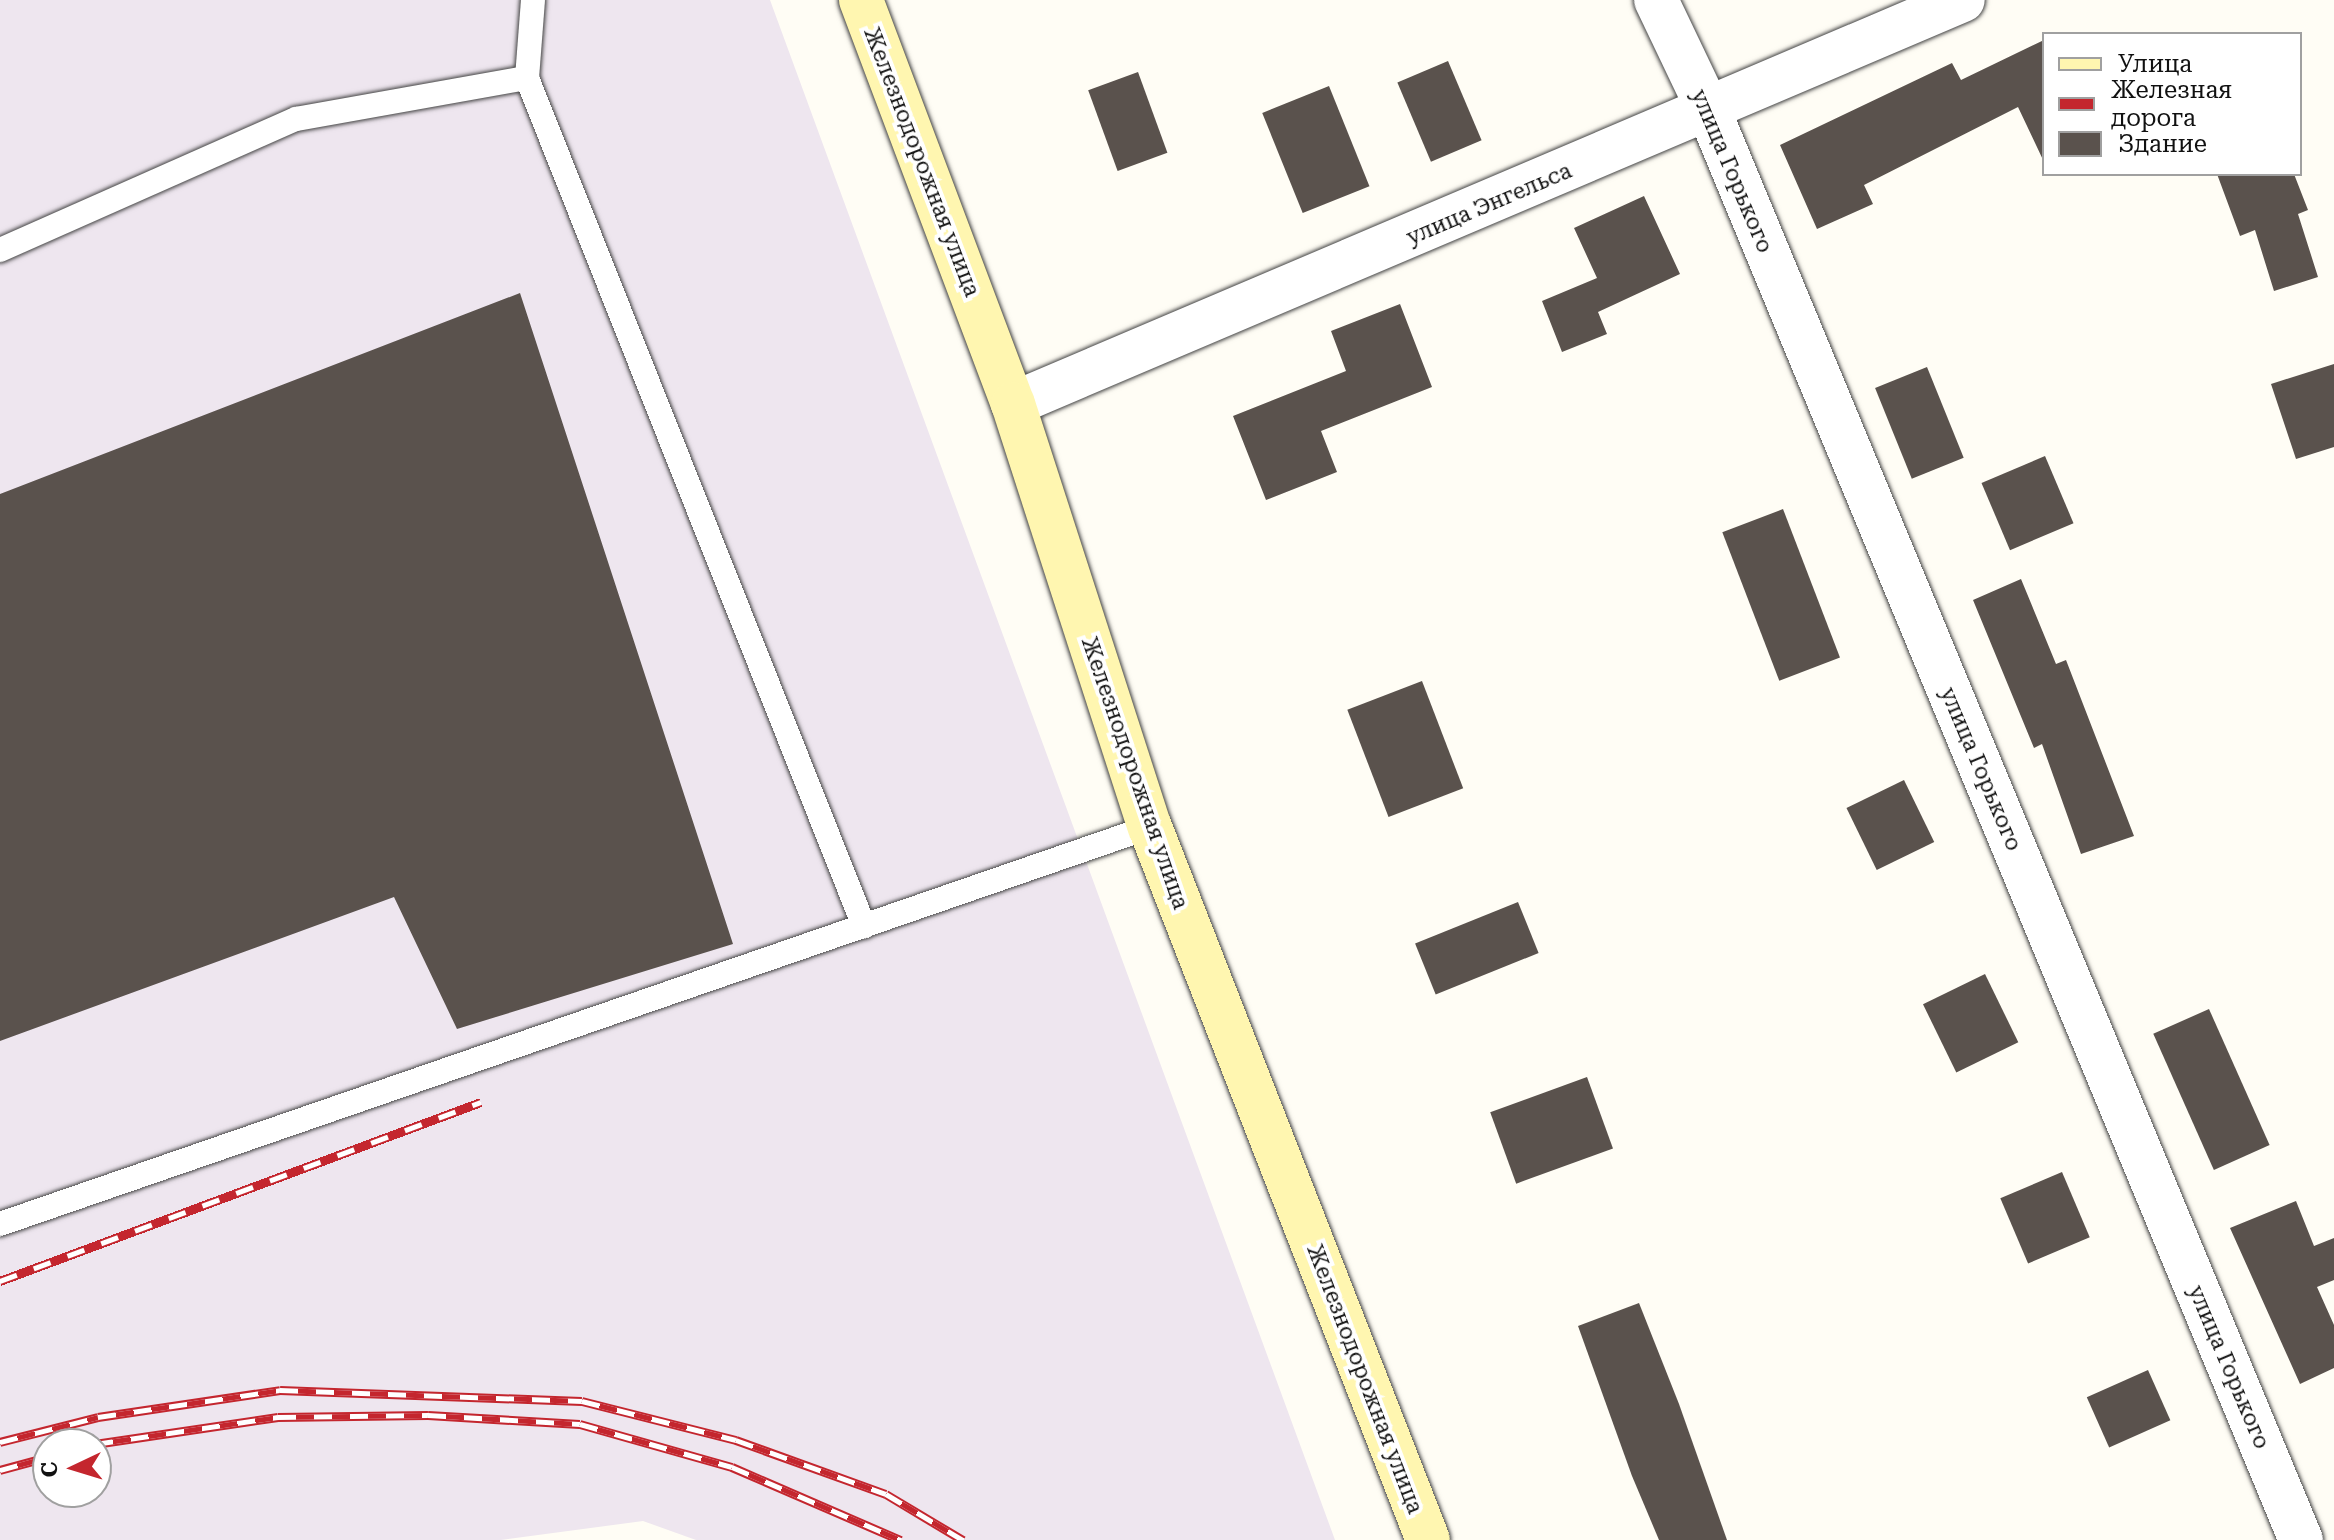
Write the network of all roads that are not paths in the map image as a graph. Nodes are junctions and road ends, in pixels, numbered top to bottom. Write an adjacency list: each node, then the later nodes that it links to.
1 (533, 0): 5 (lane)
2 (861, 0): 8 (main road, Железнодорожная улица)
3 (1656, 0): 6 (street, улица Горького)
4 (1963, 0): 6 (street, улица Энгельса)
5 (527, 78): 7 (lane); 10 (lane)
6 (1709, 111): 8 (street, улица Энгельса); 13 (street, улица Горького)
7 (0, 250)
8 (1013, 404): 9 (main road, Железнодорожная улица)
9 (1150, 827): 10 (lane); 12 (main road, Железнодорожная улица)
10 (864, 926): 11 (lane)
11 (0, 1224)
12 (1428, 1540)
13 (2301, 1540)

